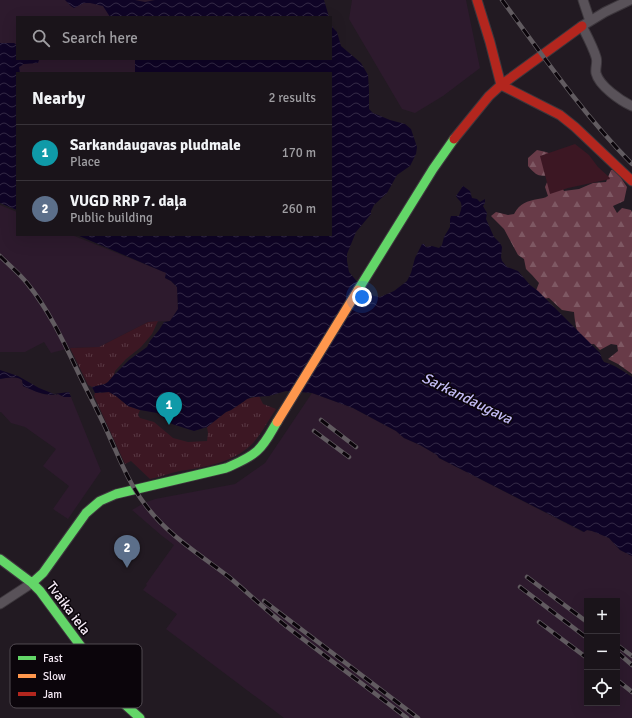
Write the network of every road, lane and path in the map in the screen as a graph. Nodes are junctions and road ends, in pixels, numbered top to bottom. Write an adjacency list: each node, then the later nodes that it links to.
1 (477, 0): 6 (street)
2 (583, 0): 4 (street)
3 (630, 0): 4 (street)
4 (590, 21): 5 (street)
5 (582, 26): 6 (street); 7 (street)
6 (501, 85): 8 (street); 10 (street)
7 (632, 106)
8 (632, 181)
9 (0, 559): 10 (street, Tvaika iela)
10 (32, 584): 11 (street); 12 (street, Tvaika iela)
11 (0, 604)
12 (79, 644)
13 (129, 708): 14 (street, Tvaika iela)
14 (140, 718)

